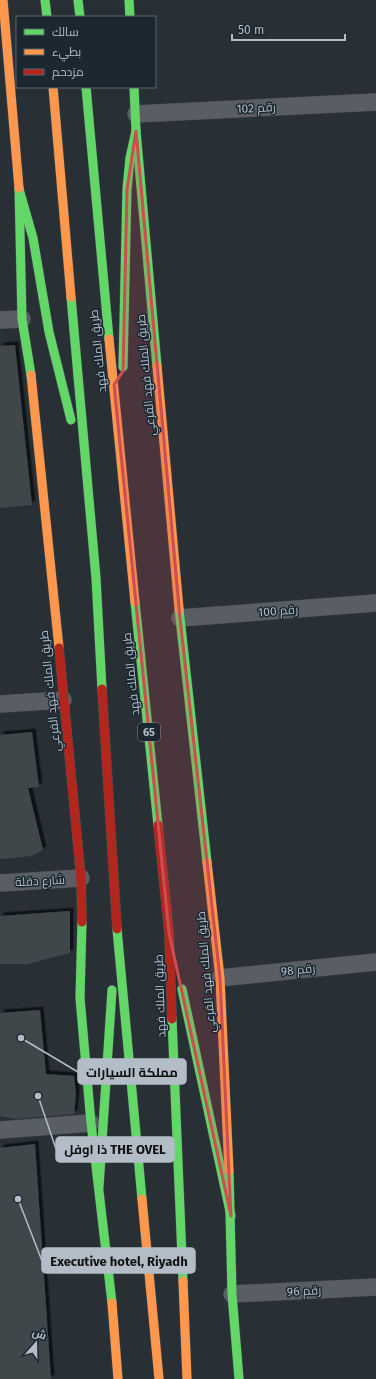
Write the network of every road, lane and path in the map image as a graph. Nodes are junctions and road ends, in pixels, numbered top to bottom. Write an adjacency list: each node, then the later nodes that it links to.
1 (45, 0): 5 (main road)
2 (78, 0): 6 (main road)
3 (129, 0): 7 (main road)
4 (2, 1): 14 (main road, طريق الملك فهد الفرعي)
5 (47, 16)
6 (80, 16)
7 (130, 16)
8 (53, 88): 18 (main road, طريق الملك فهد)
9 (86, 88): 17 (main road, طريق الملك فهد / 65)
10 (134, 88): 12 (main road, طريق الملك فهد الفرعي)
11 (376, 102): 12 (street, رقم 102)
12 (136, 114): 13 (main road, طريق الملك فهد الفرعي)
13 (136, 131): 17 (main road); 20 (main road, طريق الملك فهد الفرعي)
14 (19, 189): 15 (main road, طريق الملك فهد الفرعي); 18 (main road)
15 (22, 319): 16 (street); 21 (main road, طريق الملك فهد الفرعي)
16 (0, 320)
17 (114, 385): 26 (main road, طريق الملك فهد / 65)
18 (87, 477): 25 (main road, طريق الملك فهد)
19 (376, 603): 20 (street, رقم 100)
20 (180, 618): 28 (main road, طريق الملك فهد الفرعي)
21 (63, 700): 22 (street); 23 (main road, طريق الملك فهد الفرعي)
22 (0, 704)
23 (81, 878): 24 (street, شارع دقلة); 29 (main road, طريق الملك فهد الفرعي)
24 (0, 883)
25 (115, 911): 31 (main road); 36 (main road, طريق الملك فهد)
26 (169, 933): 32 (main road); 37 (main road, طريق الملك فهد / 65)
27 (376, 962): 28 (street, رقم 98)
28 (220, 978): 32 (main road, طريق الملك فهد الفرعي)
29 (92, 1123): 30 (street); 31 (main road, طريق الملك فهد الفرعي)
30 (0, 1130)
31 (99, 1187): 35 (main road, طريق الملك فهد الفرعي)
32 (231, 1216): 34 (main road, طريق الملك فهد الفرعي)
33 (376, 1288): 34 (street, رقم 96)
34 (232, 1294): 38 (main road, طريق الملك فهد الفرعي)
35 (118, 1379)
36 (159, 1379)
37 (187, 1379)
38 (239, 1379)

